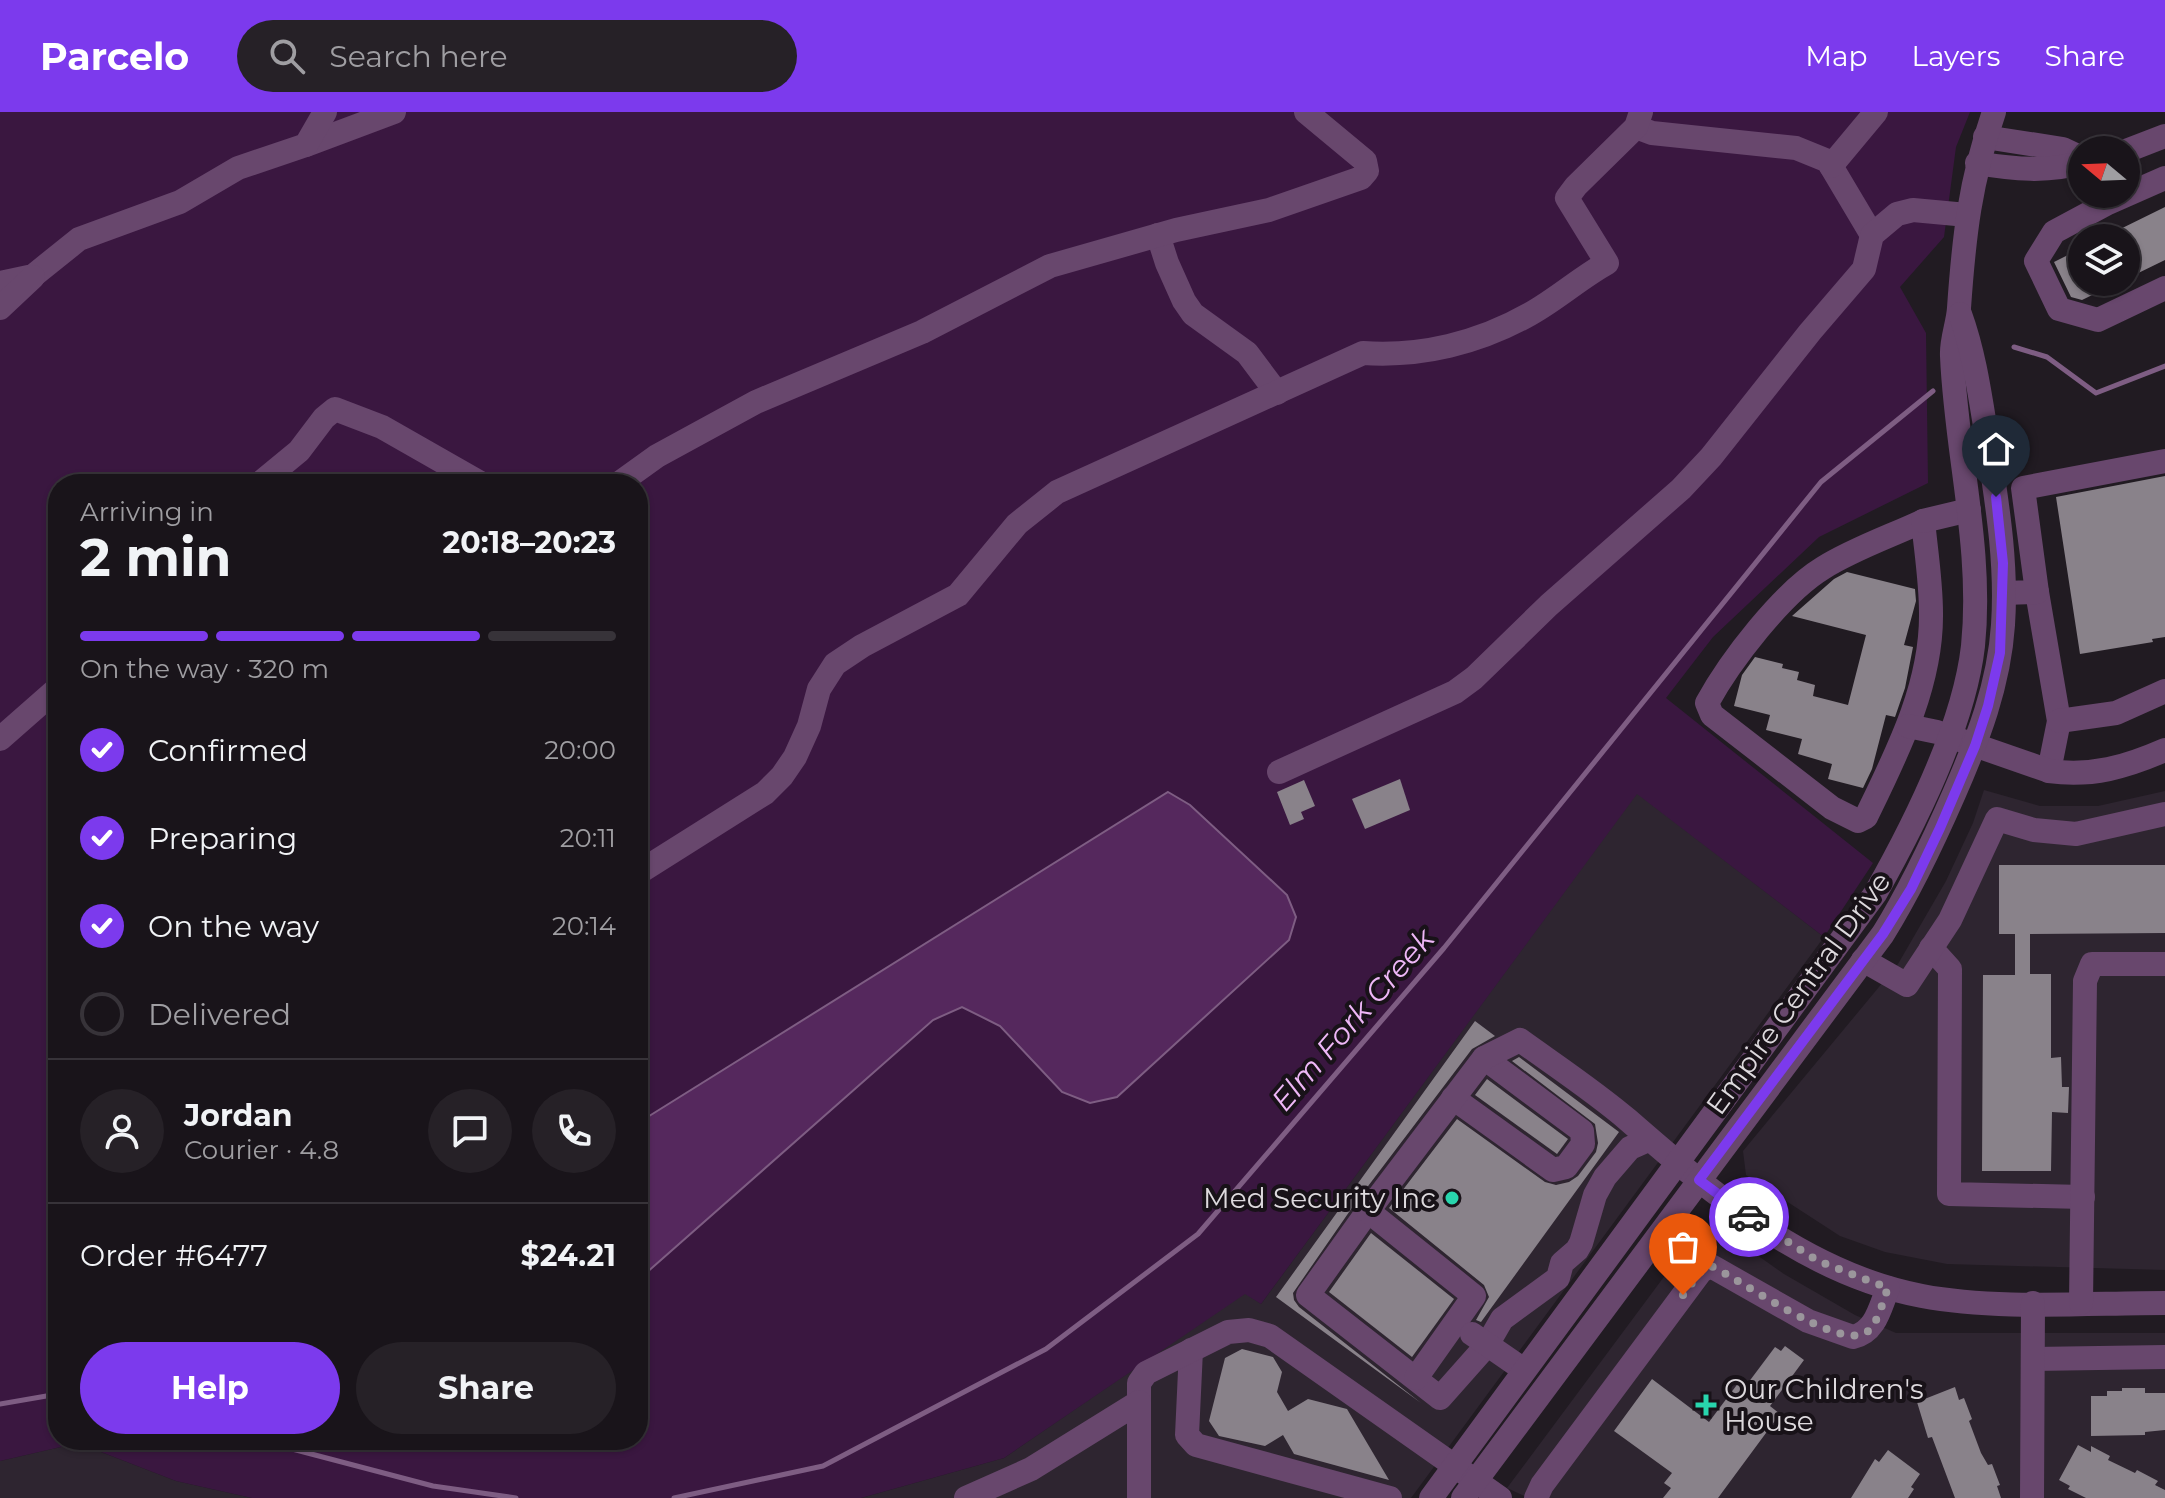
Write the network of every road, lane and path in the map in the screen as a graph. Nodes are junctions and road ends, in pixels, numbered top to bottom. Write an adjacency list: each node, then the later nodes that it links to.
1 (325, 112): 9 (street)
2 (394, 112): 9 (street)
3 (1306, 112): 19 (street)
4 (1876, 112): 13 (street)
5 (1994, 112): 8 (street, Empire Central Drive)
6 (1638, 119): 13 (street); 26 (street)
7 (2165, 136): 10 (street)
8 (1985, 137): 11 (street); 12 (street, Empire Central Drive)
9 (306, 145): 21 (street)
10 (2140, 146)
11 (2068, 152)
12 (1977, 163): 14 (street); 18 (street, Empire Central Drive)
13 (1831, 166): 20 (street)
14 (2068, 167)
15 (2165, 178): 16 (street)
16 (2140, 187)
17 (2092, 208): 23 (street)
18 (1967, 215): 20 (street); 25 (street, Empire Central Drive)
19 (1158, 235): 26 (street); 30 (street)
20 (1872, 235): 44 (street)
21 (33, 276): 22 (street); 24 (street)
22 (0, 283)
23 (2165, 288)
24 (0, 308)
25 (1959, 312): 31 (street, Empire Central Drive); 34 (street, Empire Central Drive)
26 (1277, 393): 46 (street)
27 (2165, 461): 33 (street)
28 (271, 474): 29 (street)
29 (464, 474)
30 (632, 474)
31 (1969, 510): 32 (street); 39 (street, Empire Central Drive)
32 (1923, 521): 38 (street); 38 (street)
33 (2037, 592): 34 (street); 37 (street)
34 (2004, 593): 41 (street, Empire Central Drive)
35 (2165, 691): 37 (street)
36 (48, 697): 40 (street)
37 (2059, 721): 43 (street)
38 (1908, 726): 39 (street)
39 (1950, 736): 41 (street); 53 (street, Empire Central Drive)
40 (0, 739)
41 (1975, 746): 43 (street); 48 (street, Empire Central Drive)
42 (2165, 750): 43 (street)
43 (2049, 771)
44 (1279, 772)
45 (2165, 814): 47 (street)
46 (648, 867)
47 (1931, 948): 48 (street); 55 (street)
48 (1863, 960): 54 (street, Empire Central Drive)
49 (2165, 964): 55 (street)
50 (1484, 1058): 51 (street); 51 (street); 52 (street)
51 (1453, 1098): 56 (street)
52 (1648, 1140): 53 (street); 61 (street)
53 (1677, 1163): 54 (street); 65 (street, Empire Central Drive)
54 (1699, 1180): 57 (street); 69 (street, Empire Central Drive)
55 (2083, 1197): 59 (street)
56 (1368, 1211): 66 (street); 66 (street)
57 (1888, 1288): 58 (street); 75 (street)
58 (2033, 1303): 59 (street); 64 (street)
59 (2081, 1303): 60 (street)
60 (2165, 1303)
61 (1479, 1340): 65 (street); 66 (street)
62 (1191, 1350): 67 (street); 68 (street); 72 (street)
63 (2165, 1357): 64 (street)
64 (2033, 1359): 76 (street)
65 (1524, 1370): 68 (street, Empire Central Drive)
66 (1416, 1378)
67 (1139, 1402): 70 (street); 71 (street)
68 (1454, 1465): 69 (street); 73 (street, Empire Central Drive)
69 (1470, 1490): 74 (street)
70 (966, 1498)
71 (1139, 1498)
72 (1390, 1498)
73 (1431, 1498)
74 (1500, 1498)
75 (1536, 1498)
76 (2032, 1498)

